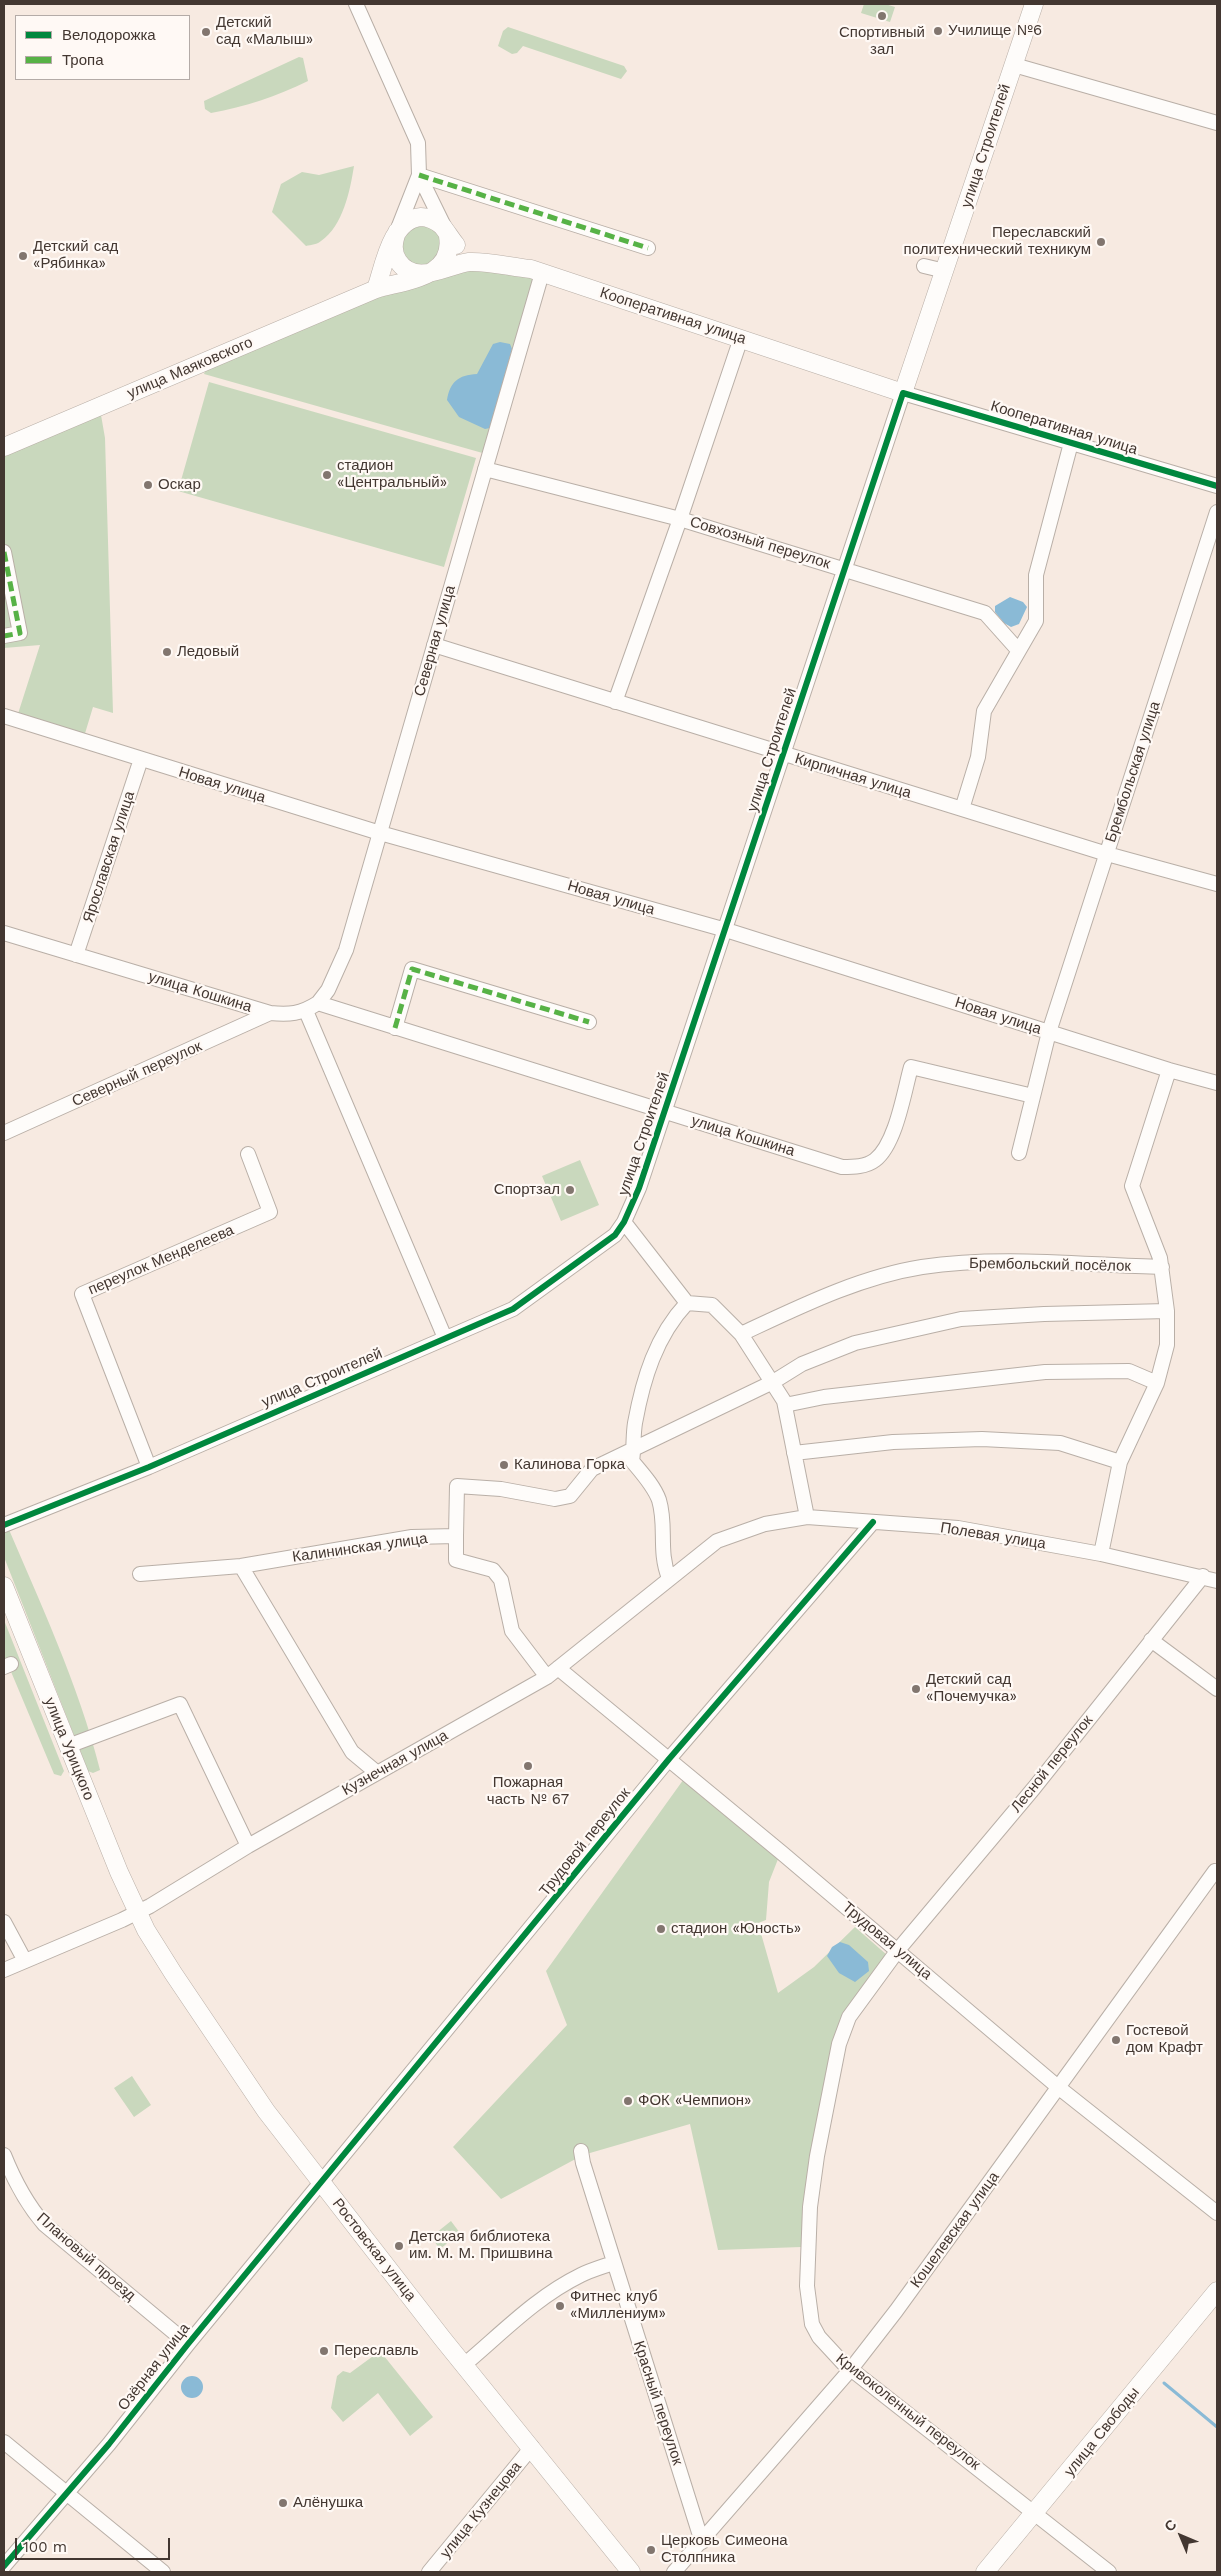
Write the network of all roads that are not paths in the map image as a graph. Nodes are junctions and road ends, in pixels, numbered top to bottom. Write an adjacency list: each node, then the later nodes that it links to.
1 (356, 4): 5 (street)
2 (1034, 4): 3 (main road, улица Строителей)
3 (1014, 65): 4 (street); 11 (main road, улица Строителей)
4 (1217, 123)
5 (419, 174): 6 (street); 7 (street); 8 (street)
6 (397, 232): 7 (main road); 13 (main road); 14 (main road)
7 (448, 236): 9 (main road); 13 (main road)
8 (648, 248)
9 (470, 262): 12 (main road, Кооперативная улица); 13 (main road)
10 (924, 266): 11 (street)
11 (945, 271): 16 (main road, улица Строителей)
12 (542, 273): 15 (main road, Кооперативная улица); 19 (street, Северная улица)
13 (424, 274): 14 (main road, улица Маяковского)
14 (376, 289): 18 (main road, улица Маяковского)
15 (740, 338): 16 (main road, Кооперативная улица); 22 (street)
16 (904, 392): 17 (street, Кооперативная улица); 25 (street, улица Строителей)
17 (1071, 443): 20 (street, Кооперативная улица); 29 (street)
18 (4, 447)
19 (485, 469): 22 (street, Совхозный переулок); 28 (street, Северная улица)
20 (1217, 486)
21 (1217, 512): 36 (street, Брембольская улица)
22 (680, 519): 25 (street, Совхозный переулок); 30 (street)
23 (4, 552): 24 (street)
24 (6, 570): 26 (street)
25 (845, 570): 29 (street, Совхозный переулок); 32 (street, улица Строителей)
26 (8, 595): 27 (street)
27 (4, 636)
28 (434, 645): 30 (street, Кирпичная улица); 35 (street, Северная улица)
29 (1018, 650): 34 (street)
30 (614, 702): 32 (street, Кирпичная улица)
31 (4, 716): 33 (street, Новая улица)
32 (783, 755): 34 (street, Кирпичная улица); 38 (street, улица Строителей)
33 (141, 759): 35 (street, Новая улица); 40 (street, Ярославская улица)
34 (962, 809): 36 (street, Кирпичная улица)
35 (380, 833): 38 (street, Новая улица); 41 (street, Северная улица)
36 (1107, 854): 37 (street, Кирпичная улица); 45 (street, Брембольская улица)
37 (1217, 884)
38 (726, 930): 45 (street, Новая улица); 49 (street, улица Строителей)
39 (4, 933): 40 (street, улица Кошкина)
40 (76, 955): 42 (street, улица Кошкина)
41 (312, 1007): 42 (street, улица Кошкина); 44 (street, улица Кошкина); 58 (street)
42 (270, 1013): 50 (street, Северный переулок)
43 (589, 1022): 44 (street)
44 (395, 1028): 49 (street, улица Кошкина)
45 (1049, 1032): 46 (street, Новая улица); 48 (street, Брембольская улица)
46 (1170, 1070): 47 (street, Новая улица); 54 (street)
47 (1217, 1083)
48 (1033, 1096): 49 (street, улица Кошкина); 51 (street, Брембольская улица)
49 (665, 1112): 53 (street, улица Строителей)
50 (4, 1133)
51 (1019, 1153)
52 (248, 1154): 65 (street, переулок Менделеева)
53 (624, 1222): 55 (street); 58 (street, улица Строителей)
54 (1162, 1267): 56 (street); 57 (street, Брембольский посёлок)
55 (687, 1303): 57 (street); 62 (street)
56 (1167, 1311): 59 (street); 60 (street)
57 (741, 1334): 59 (street)
58 (445, 1338): 65 (street, улица Строителей)
59 (773, 1382): 61 (street); 62 (street)
60 (1157, 1383): 61 (street); 64 (street)
61 (785, 1405): 63 (street)
62 (634, 1451): 70 (street); 75 (street)
63 (794, 1453): 64 (street); 66 (street)
64 (1120, 1462): 71 (street)
65 (149, 1467): 69 (street, улица Строителей)
66 (807, 1517): 67 (street, Полевая улица); 68 (street, Полевая улица)
67 (873, 1522): 71 (street, Полевая улица); 82 (street, Трудовой переулок)
68 (765, 1524): 75 (street, Кузнечная улица)
69 (4, 1525)
70 (456, 1536): 72 (street, Калининская улица); 79 (street)
71 (1101, 1554): 74 (street, Полевая улица)
72 (242, 1566): 73 (street, Калининская улица); 83 (street)
73 (140, 1574)
74 (1203, 1576): 76 (street, Полевая улица); 78 (street, Лесной переулок)
75 (669, 1578): 79 (street, Кузнечная улица)
76 (1217, 1581)
77 (4, 1586): 81 (main road, улица Урицкого)
78 (1151, 1640): 80 (street); 88 (street, Лесной переулок)
79 (553, 1673): 82 (street, Трудовая улица); 83 (street, Кузнечная улица)
80 (1217, 1689)
81 (68, 1746): 84 (street); 86 (main road, улица Урицкого)
82 (669, 1760): 88 (street, Трудовая улица); 94 (street, Трудовой переулок)
83 (376, 1772): 84 (street, Кузнечная улица)
84 (248, 1846): 86 (street, Кузнечная улица)
85 (1215, 1871): 91 (street, Кошелевская улица)
86 (137, 1912): 89 (street, Кузнечная улица); 94 (main road, Ростовская улица)
87 (4, 1922): 89 (street)
88 (898, 1950): 91 (street, Трудовая улица); 100 (street, Кривоколенный переулок)
89 (24, 1961): 90 (street, Кузнечная улица)
90 (4, 1970)
91 (1058, 2087): 95 (street, Трудовая улица); 100 (street, Кошелевская улица)
92 (581, 2150): 96 (street, Красный переулок)
93 (4, 2155): 98 (street, Плановый проезд)
94 (321, 2182): 98 (street, Озёрная улица); 99 (main road, Ростовская улица)
95 (1217, 2213)
96 (613, 2263): 99 (street); 105 (street, Красный переулок)
97 (1217, 2290): 104 (main road, улица Свободы)
98 (188, 2344): 103 (street, Озёрная улица)
99 (465, 2364): 102 (main road, Ростовская улица)
100 (851, 2369): 104 (street, Кривоколенный переулок); 105 (street, Кошелевская улица)
101 (4, 2442): 103 (street)
102 (532, 2447): 108 (street, улица Кузнецова); 109 (main road, Ростовская улица)
103 (66, 2493): 106 (street, Озёрная улица); 107 (street)
104 (1035, 2514): 111 (main road, улица Свободы); 112 (street, Кривоколенный переулок)
105 (702, 2542): 110 (street, Кошелевская улица)
106 (4, 2566)
107 (163, 2572)
108 (430, 2572)
109 (632, 2572)
110 (674, 2572)
111 (986, 2572)
112 (1109, 2572)

